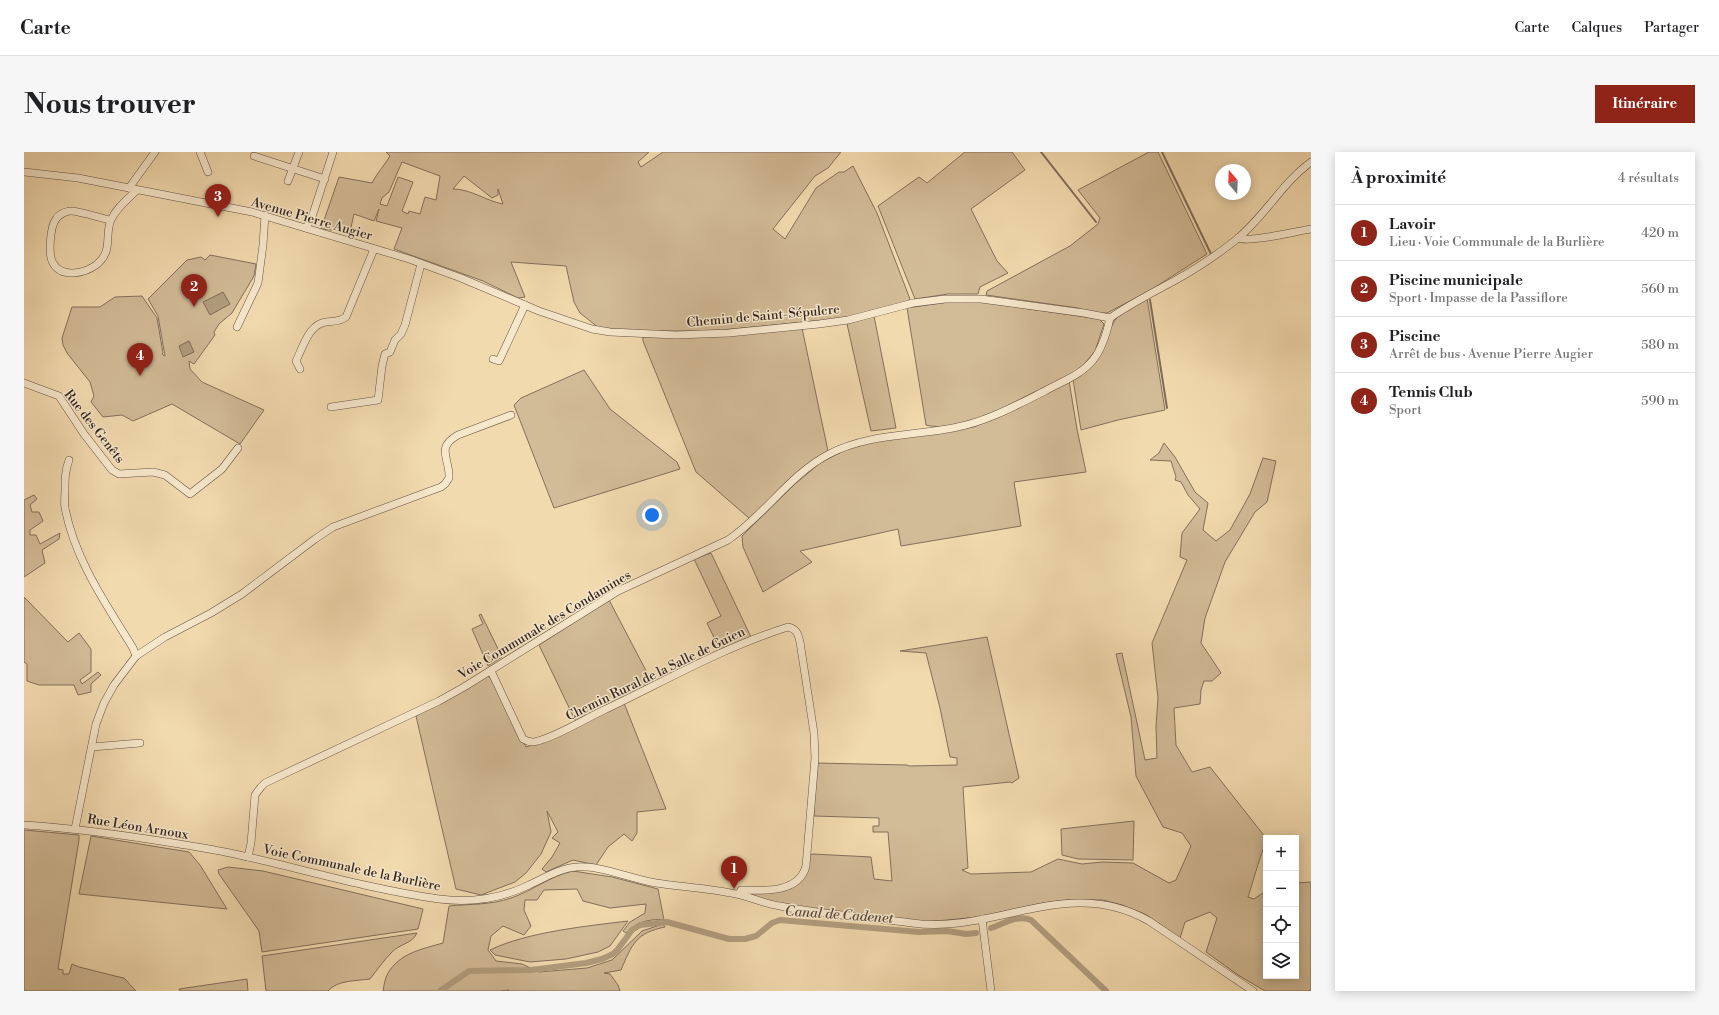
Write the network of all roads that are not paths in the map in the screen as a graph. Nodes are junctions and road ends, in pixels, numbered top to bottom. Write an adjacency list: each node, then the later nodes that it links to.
1 (158, 152): 12 (street)
2 (200, 152): 9 (street)
3 (299, 152): 7 (street)
4 (333, 152): 10 (street)
5 (254, 156): 7 (street)
6 (1311, 162): 19 (street)
7 (292, 169): 10 (street); 11 (street)
8 (24, 172): 12 (street, Avenue Pierre Augier)
9 (208, 172)
10 (325, 179): 17 (street)
11 (288, 181)
12 (128, 188): 13 (street, Avenue Pierre Augier); 14 (street)
13 (137, 190): 14 (street); 15 (street, Avenue Pierre Augier)
14 (120, 207): 16 (street)
15 (265, 215): 17 (street, Avenue Pierre Augier); 25 (street)
16 (110, 220): 16 (street)
17 (306, 228): 20 (street, Avenue Pierre Augier)
18 (1311, 229): 19 (street)
19 (1238, 238): 24 (street)
20 (374, 248): 21 (street, Avenue Pierre Augier); 27 (street)
21 (421, 264): 22 (street, Avenue Pierre Augier); 29 (street)
22 (525, 305): 23 (street, Avenue Pierre Augier); 26 (street)
23 (560, 318): 24 (street, Chemin de Saint-Sépulcre)
24 (1110, 318): 34 (street, Voie Communale des Condamines)
25 (237, 327)
26 (493, 359)
27 (300, 369)
28 (24, 383): 31 (street, Rue des Genêts)
29 (332, 407)
30 (511, 415): 33 (street)
31 (238, 448)
32 (69, 460): 33 (street)
33 (136, 656): 36 (street)
34 (491, 671): 39 (street, Voie Communale des Condamines); 40 (street, Chemin Rural de la Salle de Guien)
35 (140, 743): 36 (street)
36 (92, 748): 38 (street)
37 (24, 825): 38 (street, Rue Léon Arnoux)
38 (75, 828): 39 (street, Rue Léon Arnoux)
39 (248, 857): 40 (street, Voie Communale de la Burlière)
40 (739, 894): 41 (street, Voie Communale de la Burlière)
41 (982, 919): 42 (street); 43 (street, Voie Communale de la Burlière)
42 (991, 991)
43 (1253, 991)

